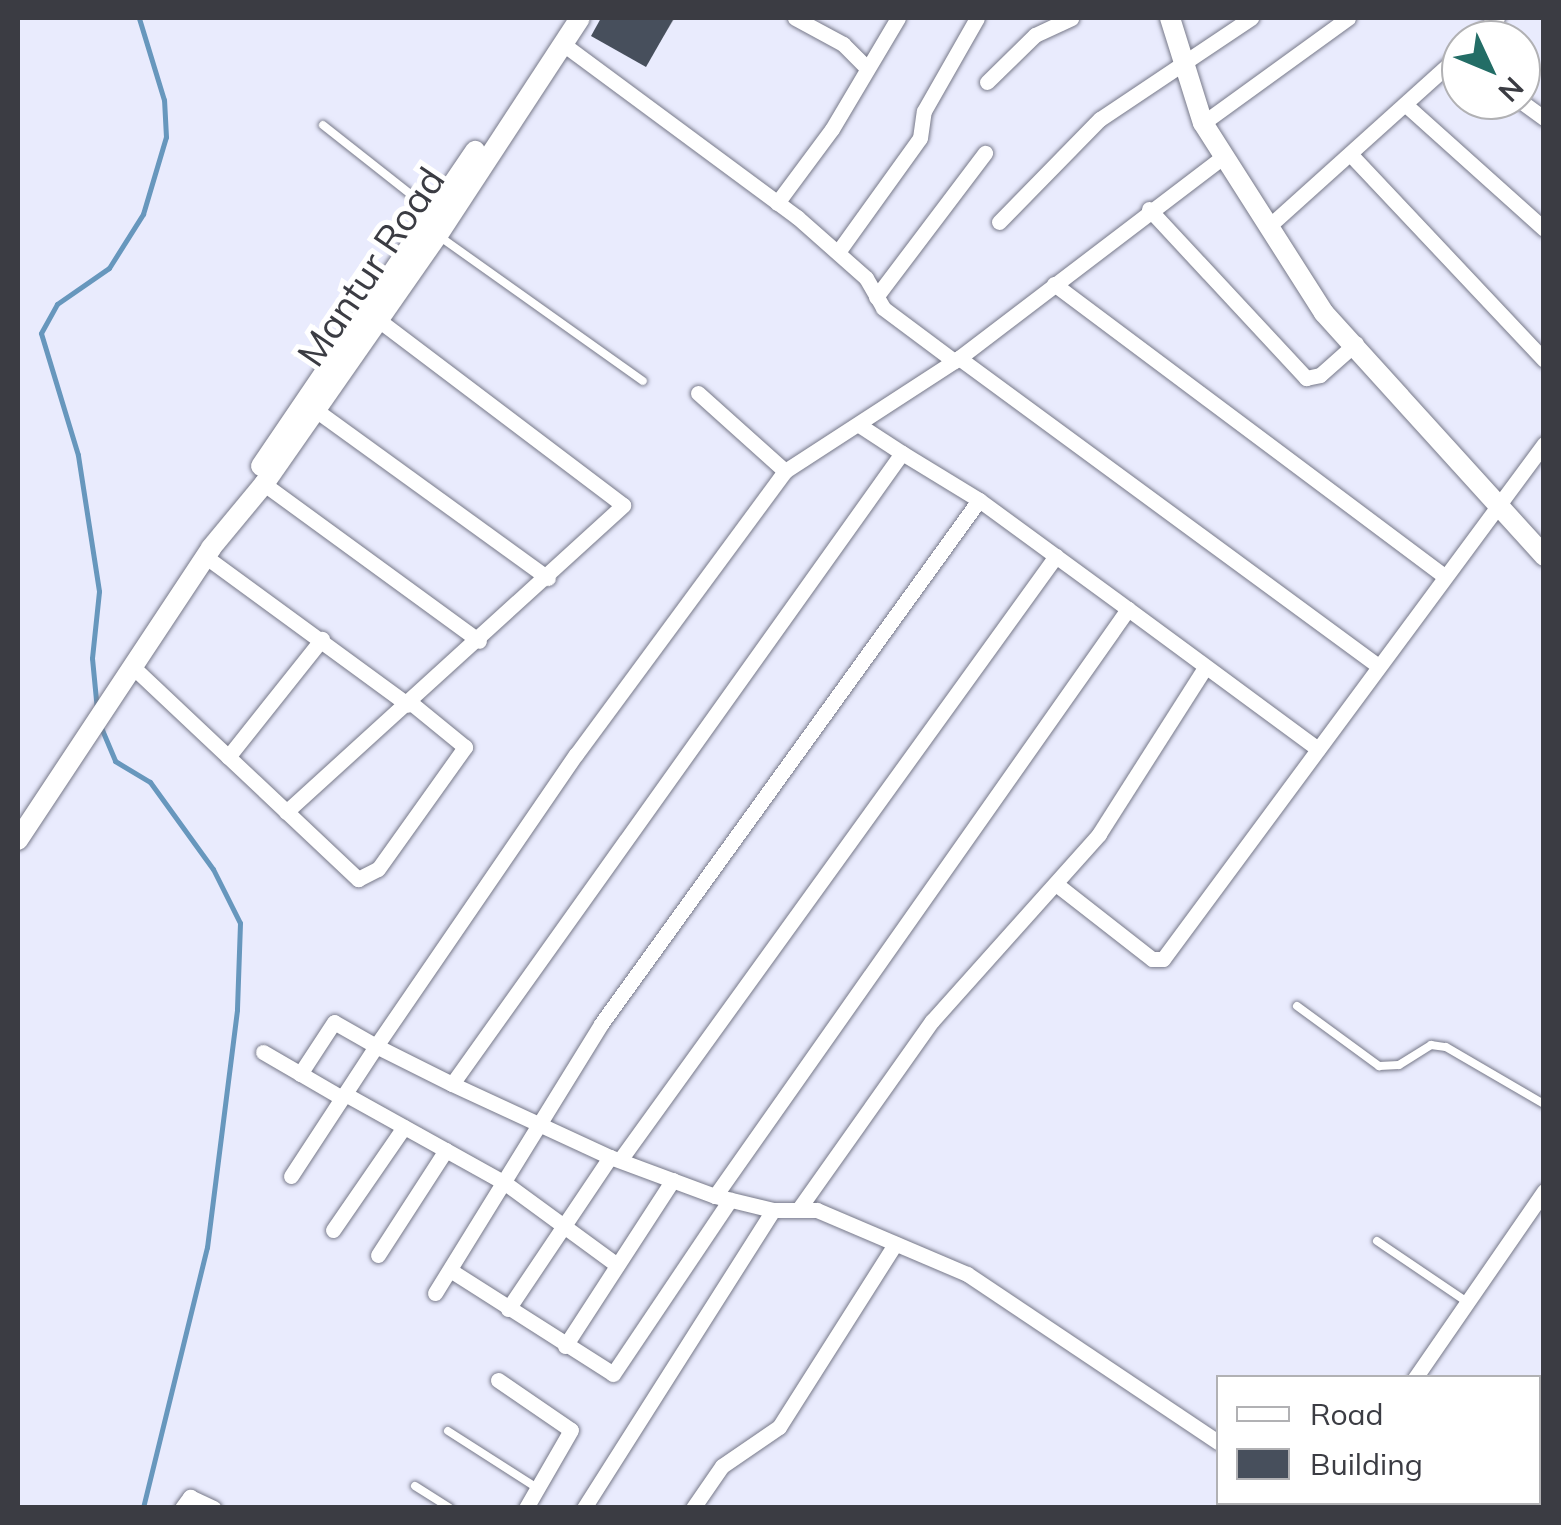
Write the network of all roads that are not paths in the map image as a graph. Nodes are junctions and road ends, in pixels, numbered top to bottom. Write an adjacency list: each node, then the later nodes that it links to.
1 (564, 18): 23 (main road, Mantur Road)
2 (580, 18): 10 (main road, Mantur Road)
3 (795, 18): 12 (street)
4 (898, 18): 12 (street)
5 (977, 18): 28 (street)
6 (1071, 18): 14 (street)
7 (1251, 18): 11 (street)
8 (1348, 18): 16 (street)
9 (1174, 20): 11 (main road)
10 (563, 44): 21 (street); 27 (main road, Mantur Road)
11 (1186, 66): 16 (main road); 24 (street)
12 (866, 67): 21 (street)
13 (1441, 73): 15 (street)
14 (987, 82)
15 (1407, 106): 19 (street); 26 (street)
16 (1203, 123): 20 (main road)
17 (323, 125): 23 (lane)
18 (985, 152): 30 (street)
19 (1352, 156): 25 (street); 34 (street)
20 (1223, 157): 22 (street); 25 (main road)
21 (777, 203): 28 (street)
22 (1148, 210): 29 (street); 32 (street)
23 (434, 213): 45 (main road, Mantur Road)
24 (999, 222)
25 (1268, 228): 32 (main road)
26 (1544, 230)
27 (438, 235): 31 (main road, Mantur Road); 35 (lane)
28 (838, 252): 30 (street)
29 (1054, 284): 33 (street); 48 (street)
30 (876, 296): 33 (street)
31 (378, 320): 37 (main road, Mantur Road); 49 (street)
32 (1356, 344): 43 (main road)
33 (956, 360): 38 (street); 53 (street)
34 (1544, 360)
35 (643, 382)
36 (698, 394): 41 (street)
37 (317, 410): 42 (main road, Mantur Road); 49 (street)
38 (858, 425): 40 (street); 41 (street)
39 (1544, 444): 43 (street)
40 (902, 454): 44 (street); 66 (street)
41 (784, 471): 63 (street)
42 (264, 484): 45 (main road, Mantur Road); 52 (street)
43 (1498, 499): 47 (main road); 48 (street)
44 (979, 500): 46 (street); 70 (street)
45 (209, 553): 51 (street); 54 (main road, Mantur Road)
46 (1056, 556): 50 (street); 72 (street)
47 (1544, 556)
48 (1442, 574): 53 (street)
49 (548, 578): 52 (street)
50 (1128, 609): 55 (street); 77 (street)
51 (322, 639): 56 (street); 58 (street)
52 (479, 641): 56 (street)
53 (1378, 665): 57 (street)
54 (134, 668): 58 (street); 60 (main road, Mantur Road)
55 (1204, 669): 57 (street); 61 (street)
56 (410, 704): 59 (street); 59 (street)
57 (1318, 748): 61 (street)
58 (228, 757): 59 (street)
59 (286, 812)
60 (18, 840)
61 (1056, 884): 79 (street)
62 (1297, 1006): 68 (lane)
63 (376, 1046): 65 (street); 66 (street); 67 (street)
64 (262, 1052): 65 (street)
65 (300, 1074): 67 (street)
66 (452, 1084): 70 (street)
67 (343, 1096): 69 (street); 73 (street)
68 (1544, 1104)
69 (404, 1127): 71 (street); 81 (street)
70 (541, 1127): 72 (street); 75 (street)
71 (446, 1150): 75 (street); 84 (street)
72 (615, 1158): 74 (street); 80 (street)
73 (290, 1176)
74 (673, 1180): 77 (street); 85 (street)
75 (505, 1183): 80 (street); 86 (street)
76 (1544, 1191): 88 (street)
77 (723, 1198): 78 (street); 90 (street)
78 (773, 1210): 79 (street); 101 (street)
79 (798, 1210): 83 (street)
80 (563, 1227): 85 (street); 89 (street)
81 (332, 1230)
82 (1377, 1241): 88 (lane)
83 (895, 1244): 94 (street); 102 (street)
84 (378, 1255)
85 (617, 1265): 90 (street)
86 (450, 1270): 87 (street); 89 (street)
87 (435, 1293)
88 (1467, 1302): 91 (street)
89 (508, 1309): 90 (street)
90 (565, 1346)
91 (1417, 1375)
92 (498, 1380): 96 (street)
93 (448, 1431): 96 (lane)
94 (1216, 1441)
95 (415, 1486): 99 (lane)
96 (538, 1489): 100 (street)
97 (182, 1508): 98 (street)
98 (214, 1508)
99 (450, 1508)
100 (526, 1508)
101 (584, 1508)
102 (693, 1508)

